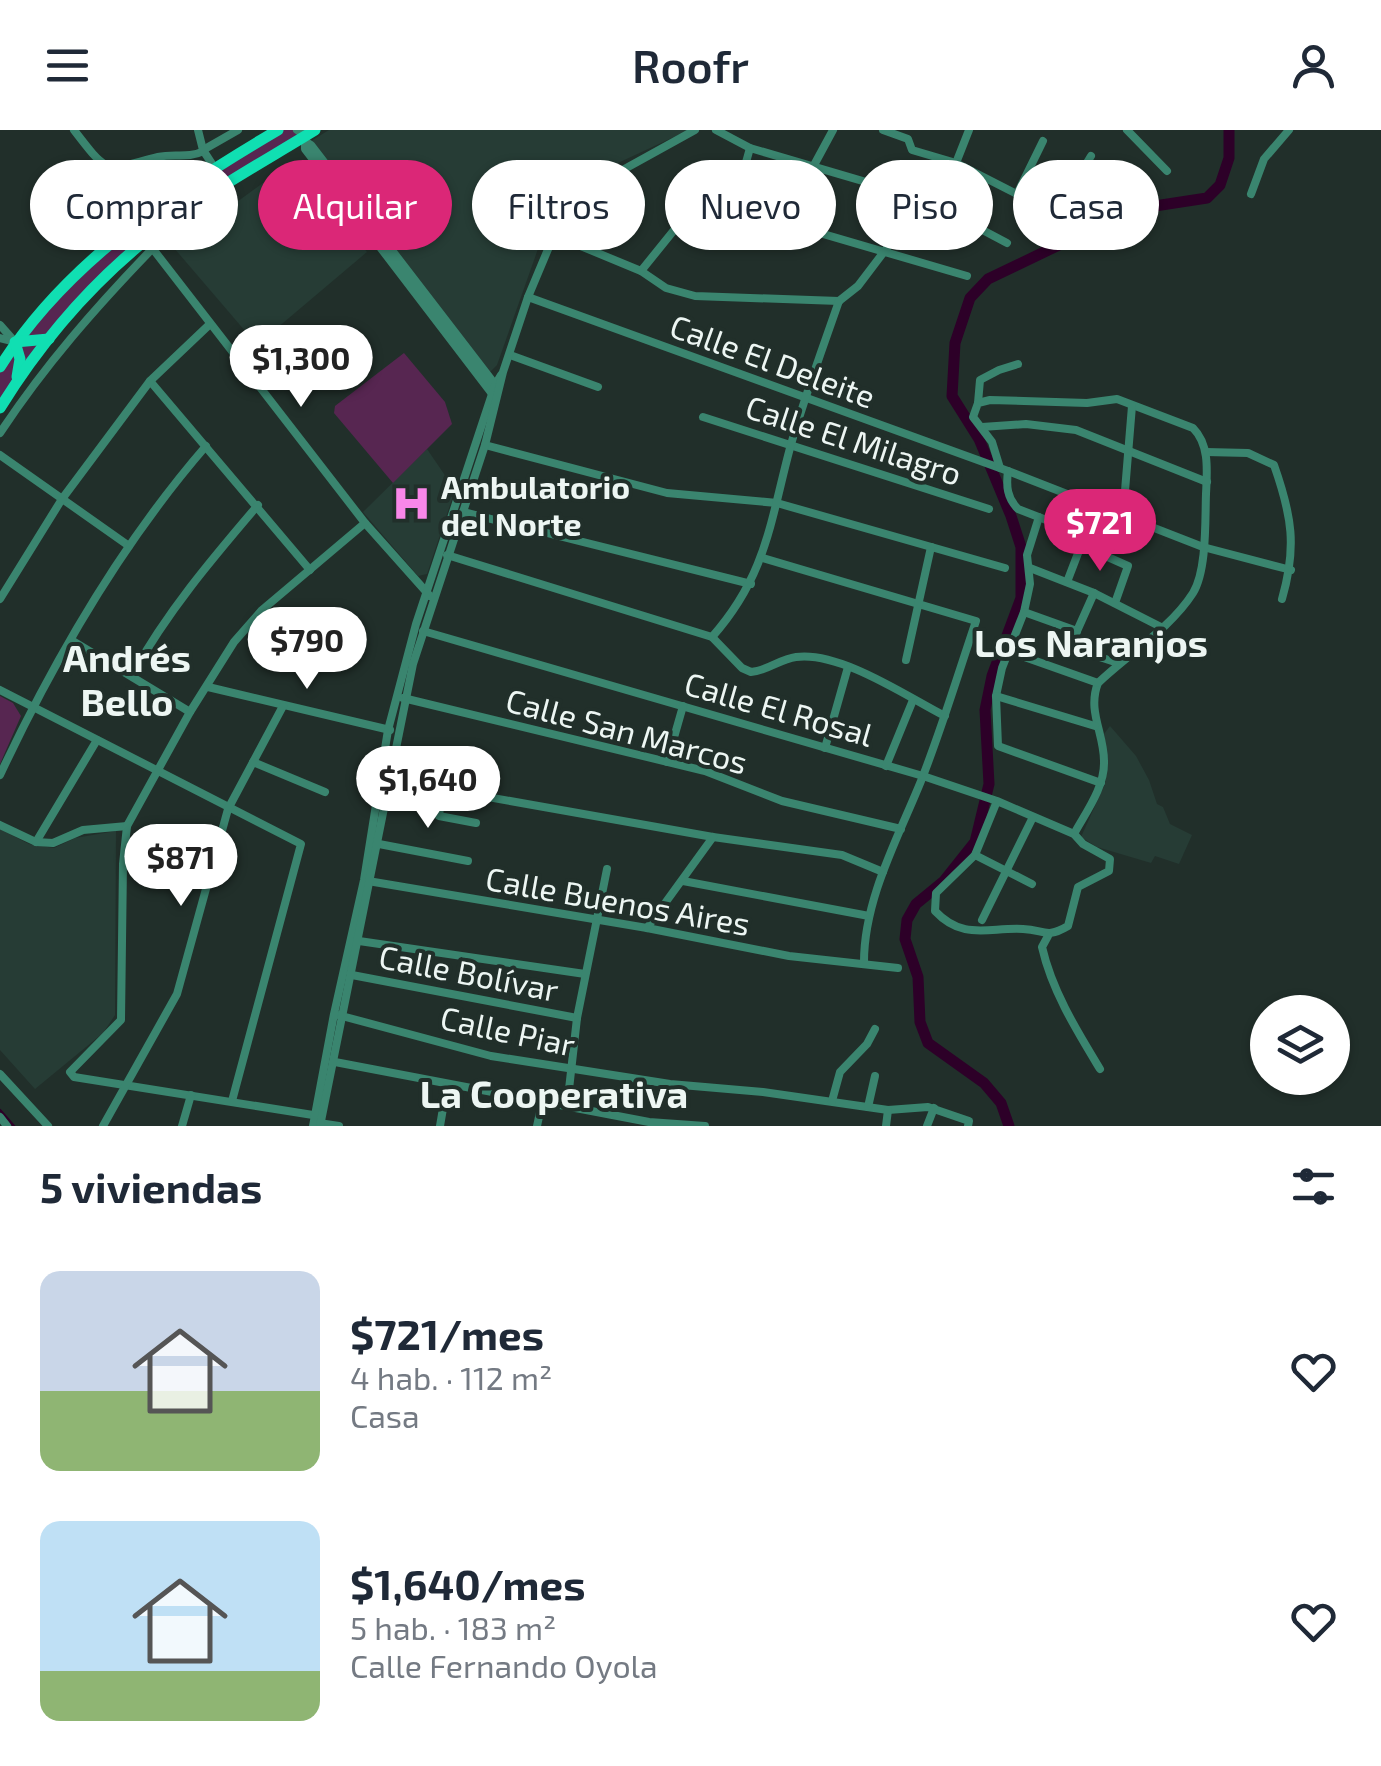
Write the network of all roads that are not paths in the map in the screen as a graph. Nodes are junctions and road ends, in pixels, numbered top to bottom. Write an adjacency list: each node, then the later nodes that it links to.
1 (74, 130): 18 (street)
2 (238, 130): 16 (street)
3 (278, 130): 21 (main road)
4 (315, 130): 13 (main road)
5 (695, 130): 22 (street)
6 (716, 130): 15 (street)
7 (834, 130): 25 (street)
8 (882, 130): 26 (street)
9 (969, 130): 27 (street)
10 (1289, 130): 32 (street)
11 (201, 131): 16 (street)
12 (1131, 131): 30 (street)
13 (301, 134): 31 (main road); 58 (street)
14 (1044, 141): 28 (street)
15 (750, 148): 23 (street); 24 (street)
16 (204, 150): 19 (street); 20 (street)
17 (1091, 156): 29 (street)
18 (101, 160)
19 (149, 160)
20 (210, 160)
21 (227, 160)
22 (641, 160)
23 (747, 160)
24 (790, 160)
25 (817, 160)
26 (946, 160)
27 (957, 160)
28 (1034, 160)
29 (1089, 160)
30 (1168, 171)
31 (238, 175)
32 (1251, 194)
33 (993, 236): 35 (street)
34 (665, 241): 43 (street)
35 (1007, 243)
36 (106, 250): 51 (main road)
37 (142, 250): 50 (main road)
38 (145, 250): 65 (street)
39 (153, 250): 47 (street)
40 (548, 250): 45 (street)
41 (589, 250): 43 (street)
42 (887, 250): 44 (street); 46 (street)
43 (641, 271): 46 (street)
44 (967, 276)
45 (528, 297): 52 (street); 59 (street, Calle El Deleite)
46 (839, 302): 59 (street)
47 (210, 324): 56 (street); 81 (street)
48 (0, 326): 51 (street)
49 (0, 338): 51 (street)
50 (49, 338): 51 (main road); 55 (main road)
51 (15, 342): 54 (main road); 55 (main road)
52 (510, 355): 57 (street); 58 (street)
53 (1018, 364): 60 (street)
54 (0, 367)
55 (16, 381): 62 (main road)
56 (150, 381): 68 (street); 74 (street)
57 (598, 388)
58 (496, 393): 66 (street); 86 (street)
59 (806, 400): 67 (street); 72 (street, Calle El Deleite)
60 (978, 404): 61 (street); 64 (street)
61 (1132, 406): 69 (street); 70 (street)
62 (0, 408)
63 (704, 418): 67 (street, Calle El Milagro)
64 (982, 427): 69 (street); 72 (street)
65 (0, 432)
66 (486, 445): 75 (street); 78 (street)
67 (791, 445): 75 (street); 77 (street, Calle El Milagro)
68 (206, 446): 76 (street); 82 (street)
69 (1127, 450): 73 (street); 79 (street)
70 (1206, 452): 73 (street); 91 (street)
71 (0, 455): 74 (street)
72 (998, 468): 79 (street, Calle El Deleite); 80 (street)
73 (1207, 482): 85 (street)
74 (62, 499): 82 (street); 96 (street)
75 (777, 502): 83 (street); 87 (street)
76 (258, 506): 90 (street); 110 (street)
77 (990, 508)
78 (463, 512): 86 (street); 93 (street)
79 (1122, 514): 85 (street, Calle El Deleite)
80 (1039, 517): 84 (street); 89 (street)
81 (365, 523): 90 (street); 95 (street)
82 (129, 546): 105 (street)
83 (931, 546): 88 (street); 99 (street)
84 (1083, 546): 92 (street); 98 (street)
85 (1204, 547): 91 (street, Calle El Deleite); 101 (street)
86 (444, 555): 95 (street); 104 (street)
87 (763, 558): 93 (street); 99 (street)
88 (1005, 568)
89 (1030, 568): 92 (street); 100 (street)
90 (310, 570): 112 (street)
91 (1290, 570): 97 (street)
92 (1066, 582): 94 (street)
93 (751, 584): 104 (street)
94 (1094, 593): 98 (street); 103 (street)
95 (430, 596): 102 (street); 115 (street)
96 (0, 599)
97 (1282, 599)
98 (1115, 603): 101 (street)
99 (918, 604): 107 (street); 121 (street)
100 (1024, 612): 103 (street); 106 (street)
101 (1161, 627): 108 (street)
102 (423, 630): 115 (street); 118 (street, Calle El Rosal)
103 (1077, 630): 108 (street)
104 (712, 637): 109 (street)
105 (71, 640): 110 (street); 119 (street)
106 (1010, 652): 111 (street); 114 (street)
107 (906, 660)
108 (1118, 663): 111 (street)
109 (848, 667): 116 (street); 126 (street)
110 (132, 676): 120 (street)
111 (1098, 683): 122 (street)
112 (208, 687): 117 (street); 120 (street)
113 (0, 690): 119 (street)
114 (996, 696): 122 (street); 134 (street)
115 (401, 698): 123 (street); 124 (street); 128 (street, Calle San Marcos)
116 (913, 700): 121 (street); 129 (street)
117 (283, 706): 123 (street); 127 (street)
118 (682, 706): 126 (street, Calle El Rosal); 128 (street)
119 (32, 707): 125 (street); 131 (street)
120 (190, 712): 130 (street)
121 (944, 716): 132 (street)
122 (1095, 726): 134 (street)
123 (388, 730): 124 (street); 153 (street)
124 (400, 732): 133 (street)
125 (98, 740): 130 (street); 146 (street)
126 (825, 748): 129 (street, Calle El Rosal)
127 (253, 762): 136 (street); 138 (street)
128 (667, 762): 143 (street, Calle San Marcos)
129 (886, 766): 132 (street, Calle El Rosal)
130 (156, 771): 138 (street); 142 (street)
131 (0, 775)
132 (922, 776): 137 (street, Calle El Rosal); 143 (street)
133 (392, 780): 135 (street); 147 (street)
134 (1101, 783): 144 (street)
135 (442, 789): 140 (street); 145 (street)
136 (324, 792)
137 (990, 799): 139 (street, Calle El Rosal); 148 (street)
138 (228, 809): 175 (street); 177 (street)
139 (1033, 817): 144 (street, Calle El Rosal); 152 (street)
140 (476, 823)
141 (0, 825): 146 (street)
142 (127, 826): 146 (street); 175 (street)
143 (901, 829): 151 (street)
144 (1074, 834): 160 (street, Calle El Rosal)
145 (713, 837): 151 (street); 154 (street)
146 (36, 842)
147 (378, 844): 149 (street); 153 (street)
148 (975, 855): 152 (street); 160 (street)
149 (468, 861)
150 (607, 869): 157 (street)
151 (883, 872): 156 (street)
152 (1005, 872): 155 (street); 158 (street)
153 (367, 881): 157 (street, Calle Buenos Aires); 161 (street); 166 (street)
154 (683, 881): 156 (street); 159 (street)
155 (1032, 884)
156 (869, 916): 162 (street)
157 (596, 920): 159 (street, Calle Buenos Aires); 165 (street)
158 (982, 920)
159 (647, 928): 162 (street, Calle Buenos Aires)
160 (1048, 936): 171 (street)
161 (359, 941): 164 (street); 165 (street)
162 (864, 962): 163 (street, Calle Buenos Aires)
163 (898, 968)
164 (352, 974): 166 (street); 167 (street, Calle Bolívar)
165 (586, 974): 167 (street)
166 (338, 1015): 169 (street); 170 (street, Calle Piar); 185 (street)
167 (578, 1018): 170 (street)
168 (875, 1029): 178 (street)
169 (335, 1062): 174 (street); 185 (street)
170 (572, 1070): 178 (street, Calle Piar); 180 (street)
171 (1100, 1070)
172 (0, 1074): 188 (street)
173 (875, 1076): 181 (street)
174 (447, 1085): 179 (street); 192 (street)
175 (128, 1086): 176 (street); 189 (street)
176 (191, 1095): 177 (street); 190 (street)
177 (232, 1101): 185 (street)
178 (832, 1101): 181 (street, Calle Piar)
179 (542, 1102): 180 (street); 193 (street)
180 (567, 1107): 194 (street)
181 (868, 1107): 183 (street, Calle Piar)
182 (934, 1108): 183 (street, Calle Piar); 186 (street, Calle Piar); 196 (street)
183 (888, 1110): 195 (street)
184 (0, 1118): 187 (street)
185 (316, 1122): 191 (street)
186 (969, 1124)
187 (7, 1126)
188 (48, 1126)
189 (103, 1126)
190 (182, 1126)
191 (339, 1126)
192 (440, 1126)
193 (537, 1126)
194 (706, 1126)
195 (886, 1126)
196 (928, 1126)

